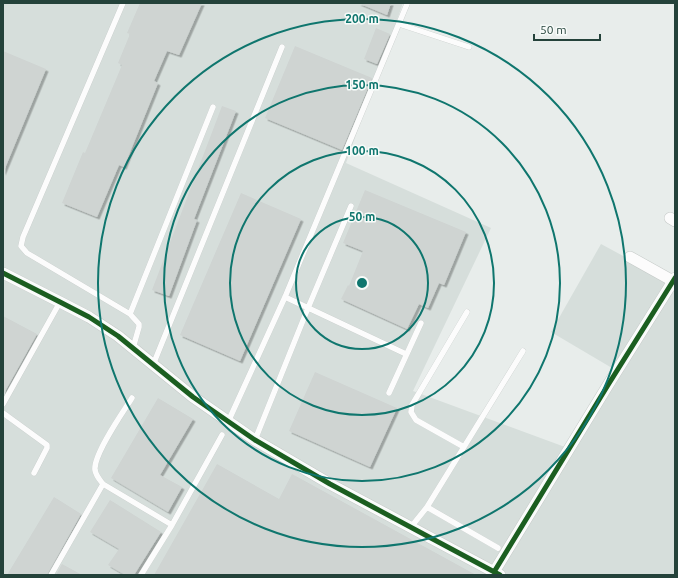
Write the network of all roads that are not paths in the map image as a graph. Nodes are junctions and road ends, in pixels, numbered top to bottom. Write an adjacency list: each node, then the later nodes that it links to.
1 (123, 3): 15 (lane)
2 (407, 4): 3 (lane)
3 (399, 24): 5 (lane); 11 (lane)
4 (282, 47): 20 (lane)
5 (469, 47)
6 (213, 108): 15 (lane)
7 (351, 206): 13 (lane)
8 (630, 257): 10 (street)
9 (3, 273): 12 (street)
10 (674, 279): 35 (street)
11 (285, 297): 13 (lane); 25 (lane)
12 (60, 302): 17 (street); 23 (lane)
13 (308, 308): 19 (lane); 27 (lane)
14 (467, 312): 28 (lane)
15 (130, 314): 17 (lane)
16 (421, 323): 19 (lane)
17 (132, 348): 20 (street)
18 (523, 351): 28 (lane)
19 (406, 354): 21 (lane)
20 (153, 365): 25 (street)
21 (389, 393)
22 (132, 398): 30 (lane)
23 (3, 404)
24 (3, 412): 29 (lane)
25 (228, 422): 27 (street)
26 (222, 435): 32 (lane)
27 (255, 440): 33 (street)
28 (464, 447): 31 (lane)
29 (34, 473)
30 (103, 484): 32 (lane); 36 (lane)
31 (427, 507): 33 (lane); 34 (lane)
32 (172, 525): 37 (lane)
33 (411, 526): 35 (street)
34 (498, 548)
35 (497, 573)
36 (51, 575)
37 (141, 575)

